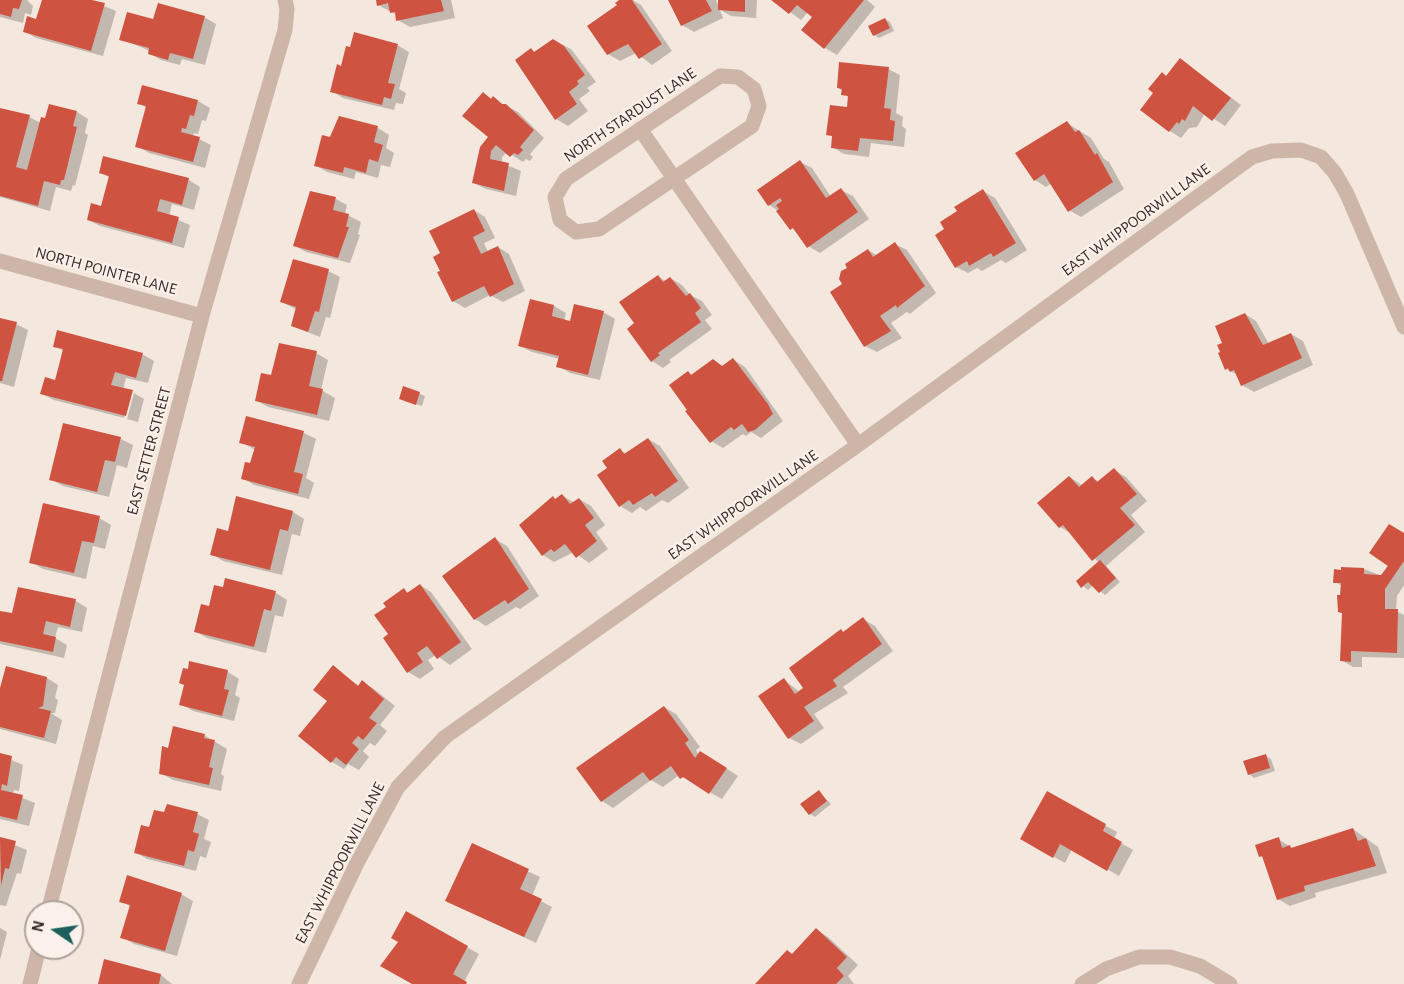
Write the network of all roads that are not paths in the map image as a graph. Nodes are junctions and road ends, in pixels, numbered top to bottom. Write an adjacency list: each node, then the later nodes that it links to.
1 (285, 0): 5 (street, EAST SETTER STREET)
2 (640, 129): 3 (street); 3 (street, NORTH STARDUST LANE); 3 (street, NORTH STARDUST LANE)
3 (675, 179): 7 (street)
4 (0, 261): 5 (street, NORTH POINTER LANE)
5 (202, 316): 8 (street, EAST SETTER STREET)
6 (1404, 327): 7 (street, EAST WHIPPOORWILL LANE)
7 (858, 446): 11 (street, EAST WHIPPOORWILL LANE)
8 (51, 900)
9 (36, 960): 10 (street)
10 (30, 984)
11 (299, 984)
12 (1082, 984): 13 (street)
13 (1230, 984)

